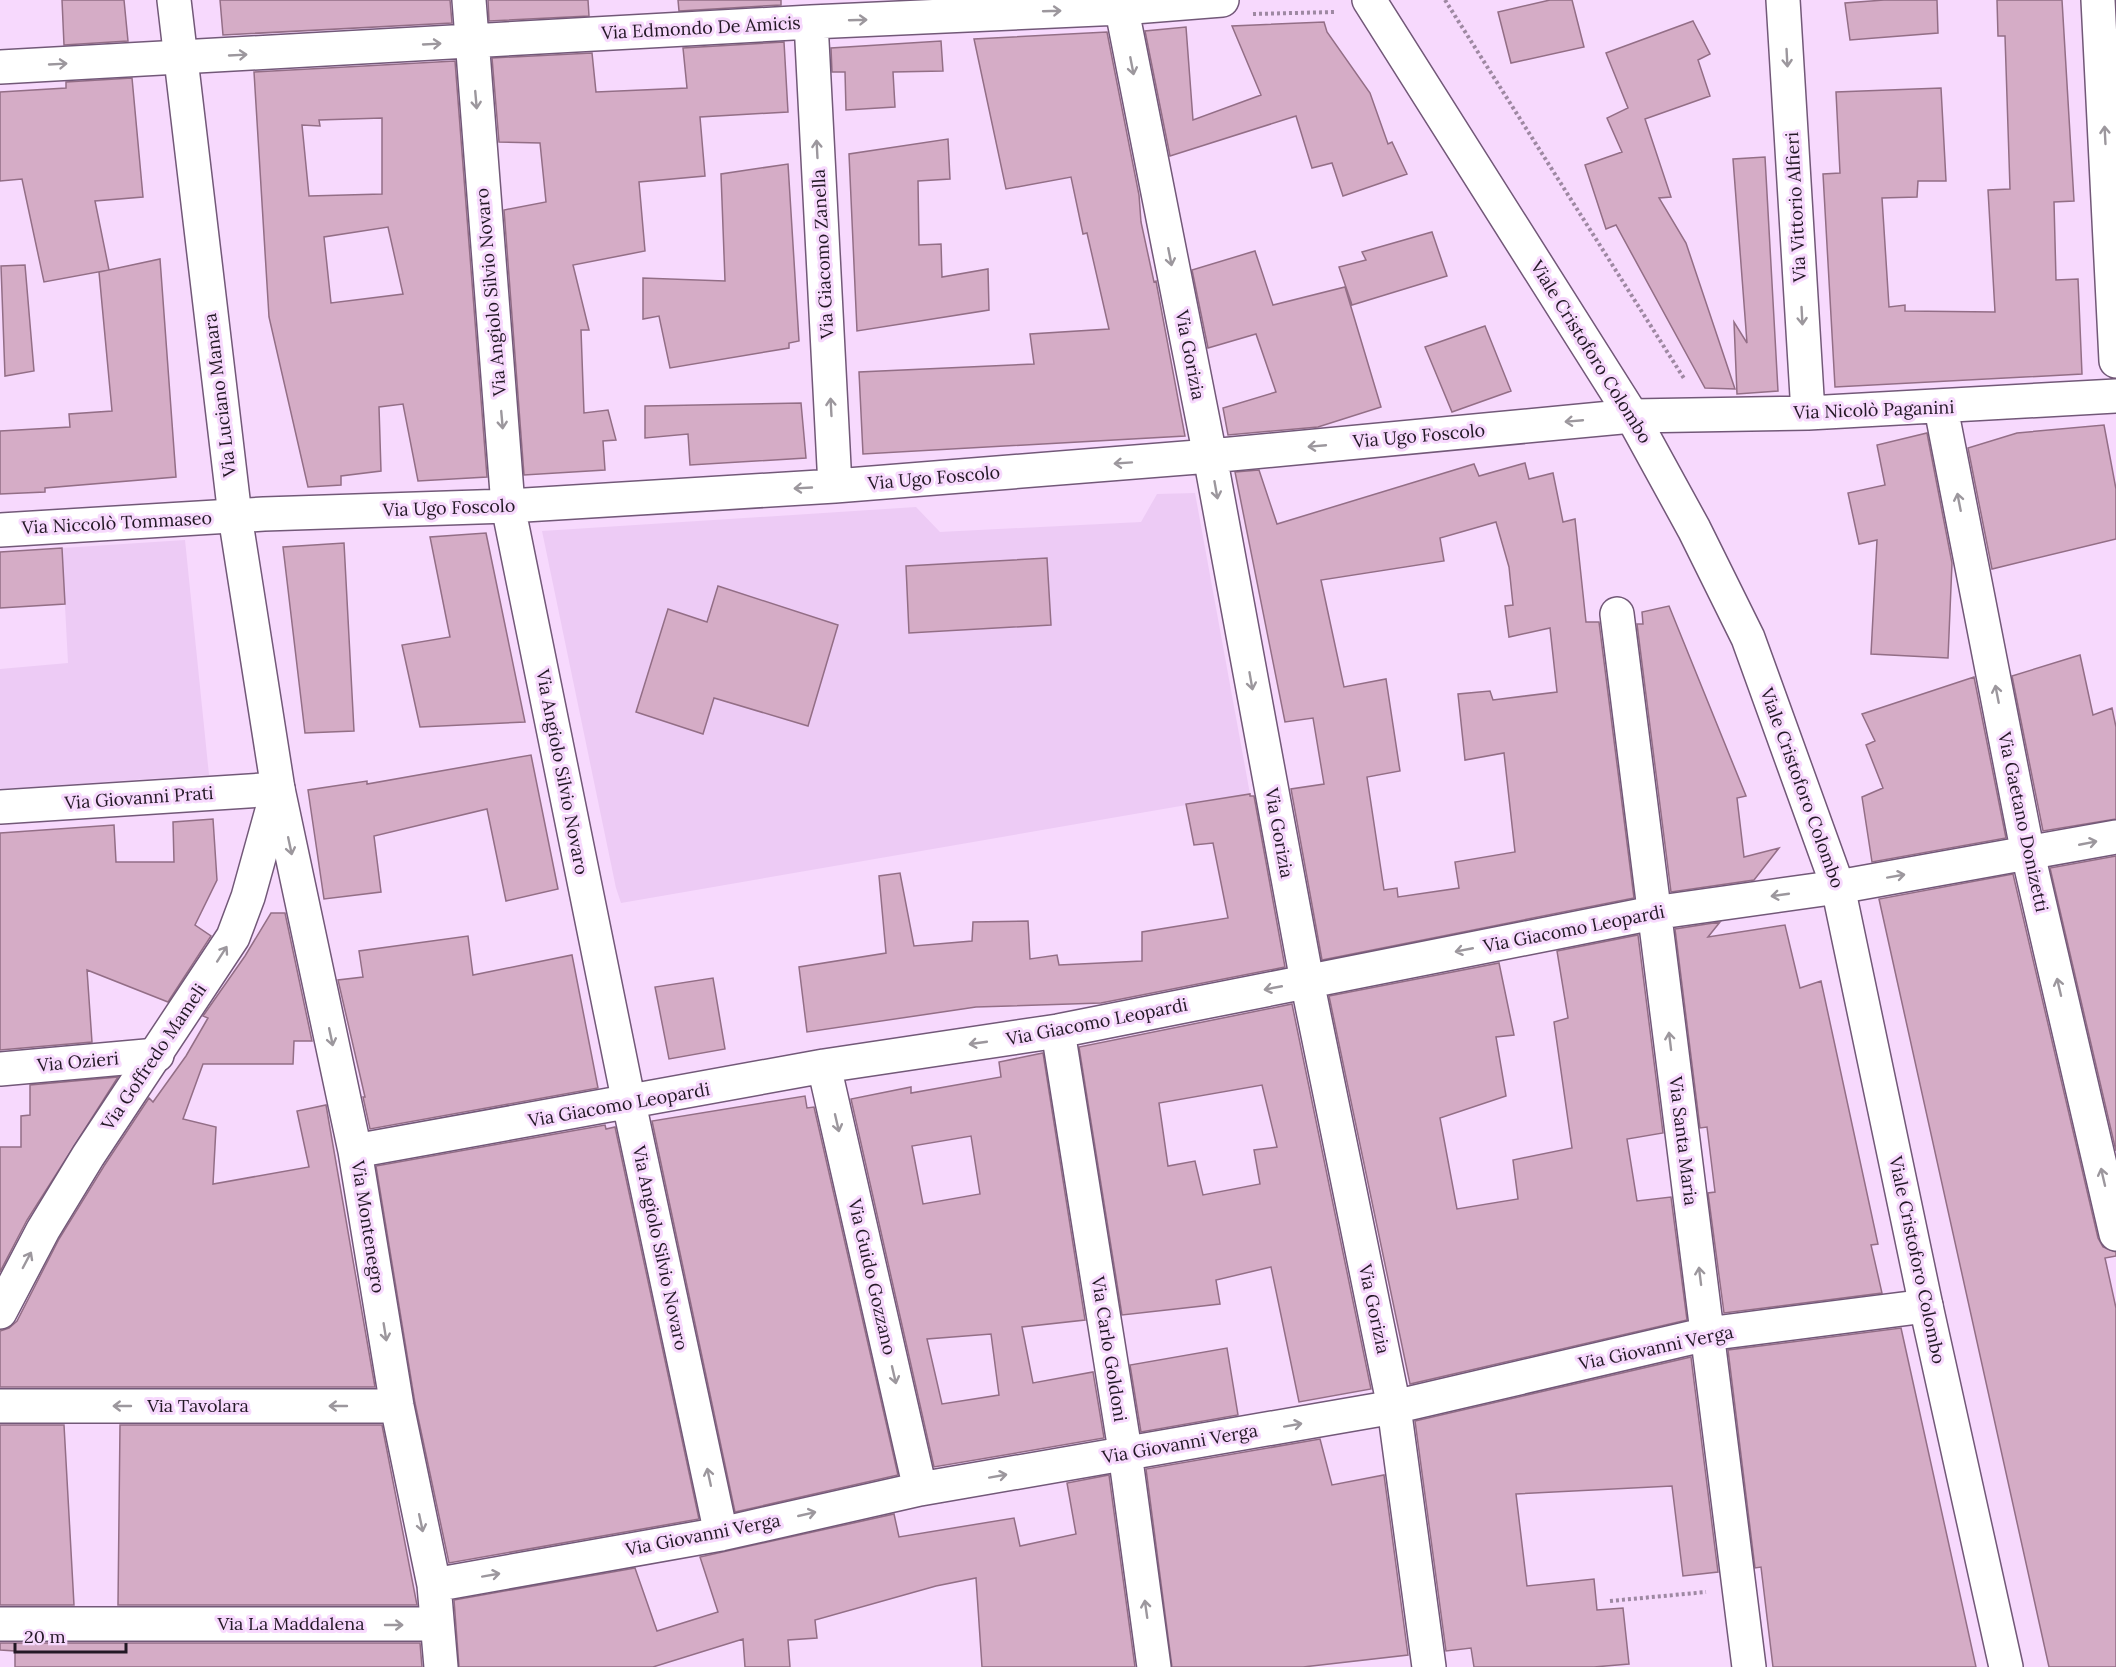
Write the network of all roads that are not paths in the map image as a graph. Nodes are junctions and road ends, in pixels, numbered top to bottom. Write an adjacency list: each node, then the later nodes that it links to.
1 (174, 0): 10 (street, Via Luciano Manara)
2 (469, 0): 9 (street, Via Angiolo Silvio Novaro)
3 (1369, 0): 16 (street, Viale Cristoforo Colombo)
4 (1783, 0): 15 (street, Via Vittorio Alfieri, one-way to 15)
5 (2098, 0): 12 (street, one-way to 5)
6 (1120, 4): 7 (street, Via Edmondo De Amicis); 8 (street, Via Edmondo De Amicis, one-way to 6); 17 (street, Via Gorizia, one-way to 17)
7 (1232, 8)
8 (811, 22): 9 (street, Via Edmondo De Amicis); 18 (street, Via Giacomo Zanella, one-way to 8)
9 (472, 42): 10 (street, Via Edmondo De Amicis, one-way to 9); 19 (street, Via Angiolo Silvio Novaro, one-way to 19)
10 (179, 58): 11 (street, Via Edmondo De Amicis, one-way to 10); 20 (street, Via Luciano Manara)
11 (0, 67)
12 (2116, 361)
13 (2116, 396): 14 (street, Via Nicolò Paganini)
14 (1941, 408): 15 (street, Via Nicolò Paganini); 26 (street, Via Gaetano Donizetti, one-way to 14)
15 (1808, 413): 16 (street, Via Nicolò Paganini)
16 (1632, 416): 17 (street, Via Ugo Foscolo, one-way to 17); 27 (street, Viale Cristoforo Colombo)
17 (1210, 456): 18 (street, Via Ugo Foscolo, one-way to 18); 29 (street, Via Gorizia, one-way to 29)
18 (835, 486): 19 (street, Via Ugo Foscolo, one-way to 19)
19 (508, 506): 20 (street, Via Ugo Foscolo); 34 (street, Via Angiolo Silvio Novaro)
20 (235, 516): 21 (street, Via Niccolò Tommaseo); 23 (street, Via Luciano Manara)
21 (0, 530)
22 (1617, 614): 28 (street, Via Santa Maria)
23 (278, 789): 24 (street, Via Giovanni Prati); 31 (street, Via Goffredo Mameli, one-way to 23); 35 (street, Via Montenegro, one-way to 35)
24 (0, 807)
25 (2116, 837): 26 (street, Via Giacomo Leopardi, one-way to 25)
26 (2028, 854): 27 (street, Via Giacomo Leopardi, one-way to 26); 36 (street, Via Gaetano Donizetti, one-way to 26)
27 (1838, 887): 28 (street, Via Giacomo Leopardi, one-way to 28); 37 (street, Viale Cristoforo Colombo)
28 (1653, 913): 29 (street, Via Giacomo Leopardi, one-way to 29); 39 (street, Via Santa Maria, one-way to 28)
29 (1307, 981): 30 (street, Via Giacomo Leopardi, one-way to 30); 42 (street, Via Gorizia)
30 (1058, 1031): 32 (street, Via Giacomo Leopardi, one-way to 32); 43 (street, Via Carlo Goldoni)
31 (157, 1055): 33 (street, Via Ozieri); 38 (street, Via Goffredo Mameli, one-way to 31)
32 (824, 1066): 34 (street, Via Giacomo Leopardi); 44 (street, Via Guido Gozzano, one-way to 44)
33 (0, 1069)
34 (629, 1104): 35 (street, Via Giacomo Leopardi); 45 (street, Via Angiolo Silvio Novaro, one-way to 34)
35 (355, 1151): 41 (street, Via Montenegro, one-way to 41)
36 (2116, 1234)
37 (1926, 1306): 39 (street, Via Giovanni Verga); 53 (street, Viale Cristoforo Colombo)
38 (0, 1312)
39 (1707, 1334): 42 (street, Via Giovanni Verga); 52 (street, Via Santa Maria)
40 (0, 1406): 41 (street, Via Tavolara, one-way to 40)
41 (397, 1406): 46 (street, Via Montenegro, one-way to 46)
42 (1394, 1407): 43 (street, Via Giovanni Verga, one-way to 42); 51 (street, Via Gorizia)
43 (1125, 1454): 44 (street, Via Giovanni Verga, one-way to 43); 50 (street, Via Carlo Goldoni, one-way to 43)
44 (920, 1489): 45 (street, Via Giovanni Verga, one-way to 44)
45 (721, 1534): 46 (street, Via Giovanni Verga, one-way to 45)
46 (434, 1585): 48 (street, Via Montenegro)
47 (0, 1624): 48 (street, Via La Maddalena, one-way to 48)
48 (437, 1624): 49 (street, Via Montenegro)
49 (441, 1667)
50 (1154, 1667)
51 (1429, 1667)
52 (1749, 1667)
53 (2006, 1667)

